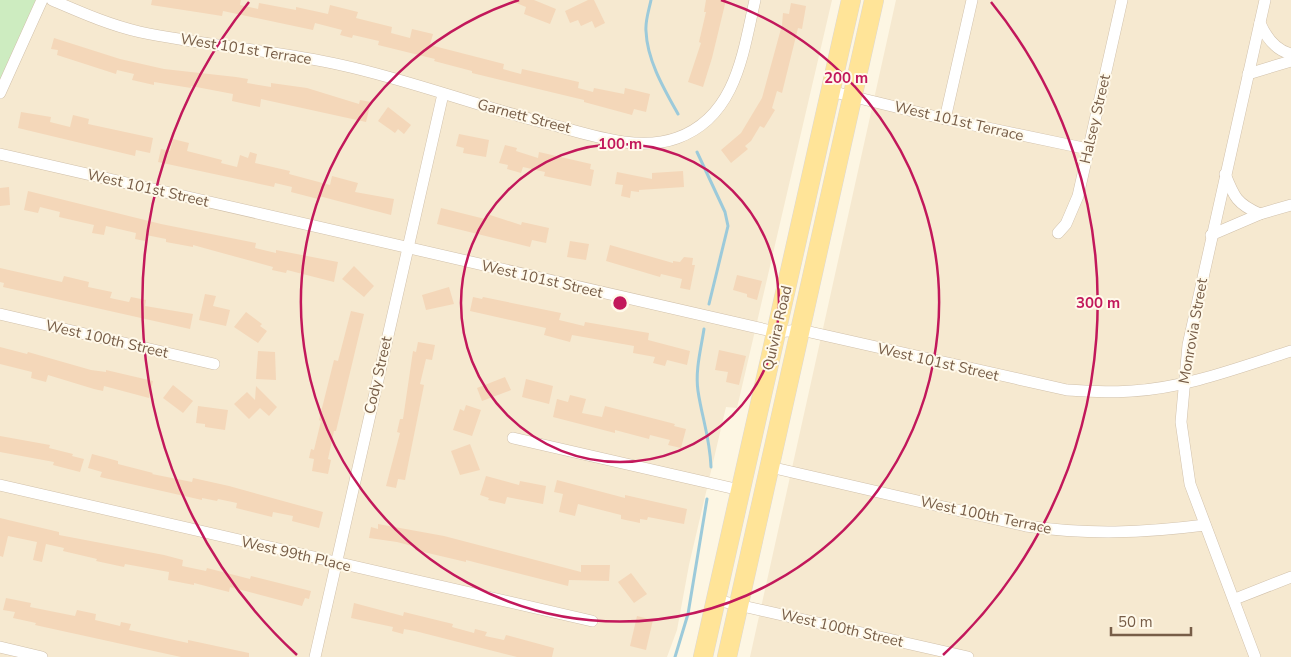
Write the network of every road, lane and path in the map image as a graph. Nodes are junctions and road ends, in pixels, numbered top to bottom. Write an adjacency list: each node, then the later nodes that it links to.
1 (42, 0): 14 (street)
2 (52, 0): 15 (street, West 101st Terrace)
3 (755, 0): 15 (street, Garnett Street)
4 (850, 0): 13 (main road, Quivira Road)
5 (874, 0): 16 (main road, Quivira Road)
6 (972, 0): 17 (street)
7 (1122, 0): 18 (street, Halsey Street)
8 (1265, 0): 9 (street, Monrovia Street)
9 (1260, 23): 10 (street); 12 (street, Monrovia Street)
10 (1291, 54)
11 (1291, 61): 12 (street)
12 (1248, 74): 20 (street, Monrovia Street)
13 (830, 91): 16 (street, West 101st Terrace); 28 (main road, Quivira Road)
14 (0, 93)
15 (442, 94): 25 (street, Cody Street)
16 (853, 96): 17 (street, West 101st Terrace); 27 (main road, Quivira Road)
17 (944, 119): 18 (street, West 101st Terrace)
18 (1088, 149): 23 (street, Halsey Street)
19 (0, 154): 25 (street, West 101st Street)
20 (1225, 174): 22 (street); 24 (street, Monrovia Street)
21 (1291, 205): 22 (street)
22 (1260, 214): 24 (street)
23 (1058, 233)
24 (1212, 235): 31 (street, Monrovia Street)
25 (406, 248): 28 (street, West 101st Street); 37 (street, Cody Street)
26 (0, 314): 30 (street, West 100th Street)
27 (800, 330): 28 (street, West 101st Street); 31 (street, West 101st Street); 33 (main road, Quivira Road)
28 (776, 332): 35 (main road, Quivira Road)
29 (1291, 351): 31 (street, West 101st Street)
30 (214, 364)
31 (1184, 382): 36 (street, Monrovia Street)
32 (513, 438): 35 (street)
33 (770, 467): 36 (street, West 100th Terrace); 41 (main road, Quivira Road)
34 (0, 485): 37 (street, West 99th Place)
35 (740, 490): 40 (main road, Quivira Road)
36 (1205, 524): 39 (street, Monrovia Street)
37 (336, 563): 42 (street, West 99th Place); 45 (street, Cody Street)
38 (1291, 577): 39 (street)
39 (1235, 599): 49 (street, Monrovia Street)
40 (716, 600): 41 (street, West 100th Street); 46 (main road, Quivira Road)
41 (739, 605): 47 (main road, Quivira Road); 48 (street, West 100th Street)
42 (592, 621)
43 (0, 647): 44 (street)
44 (42, 657)
45 (315, 657)
46 (704, 657)
47 (728, 657)
48 (968, 657)
49 (1255, 657)

